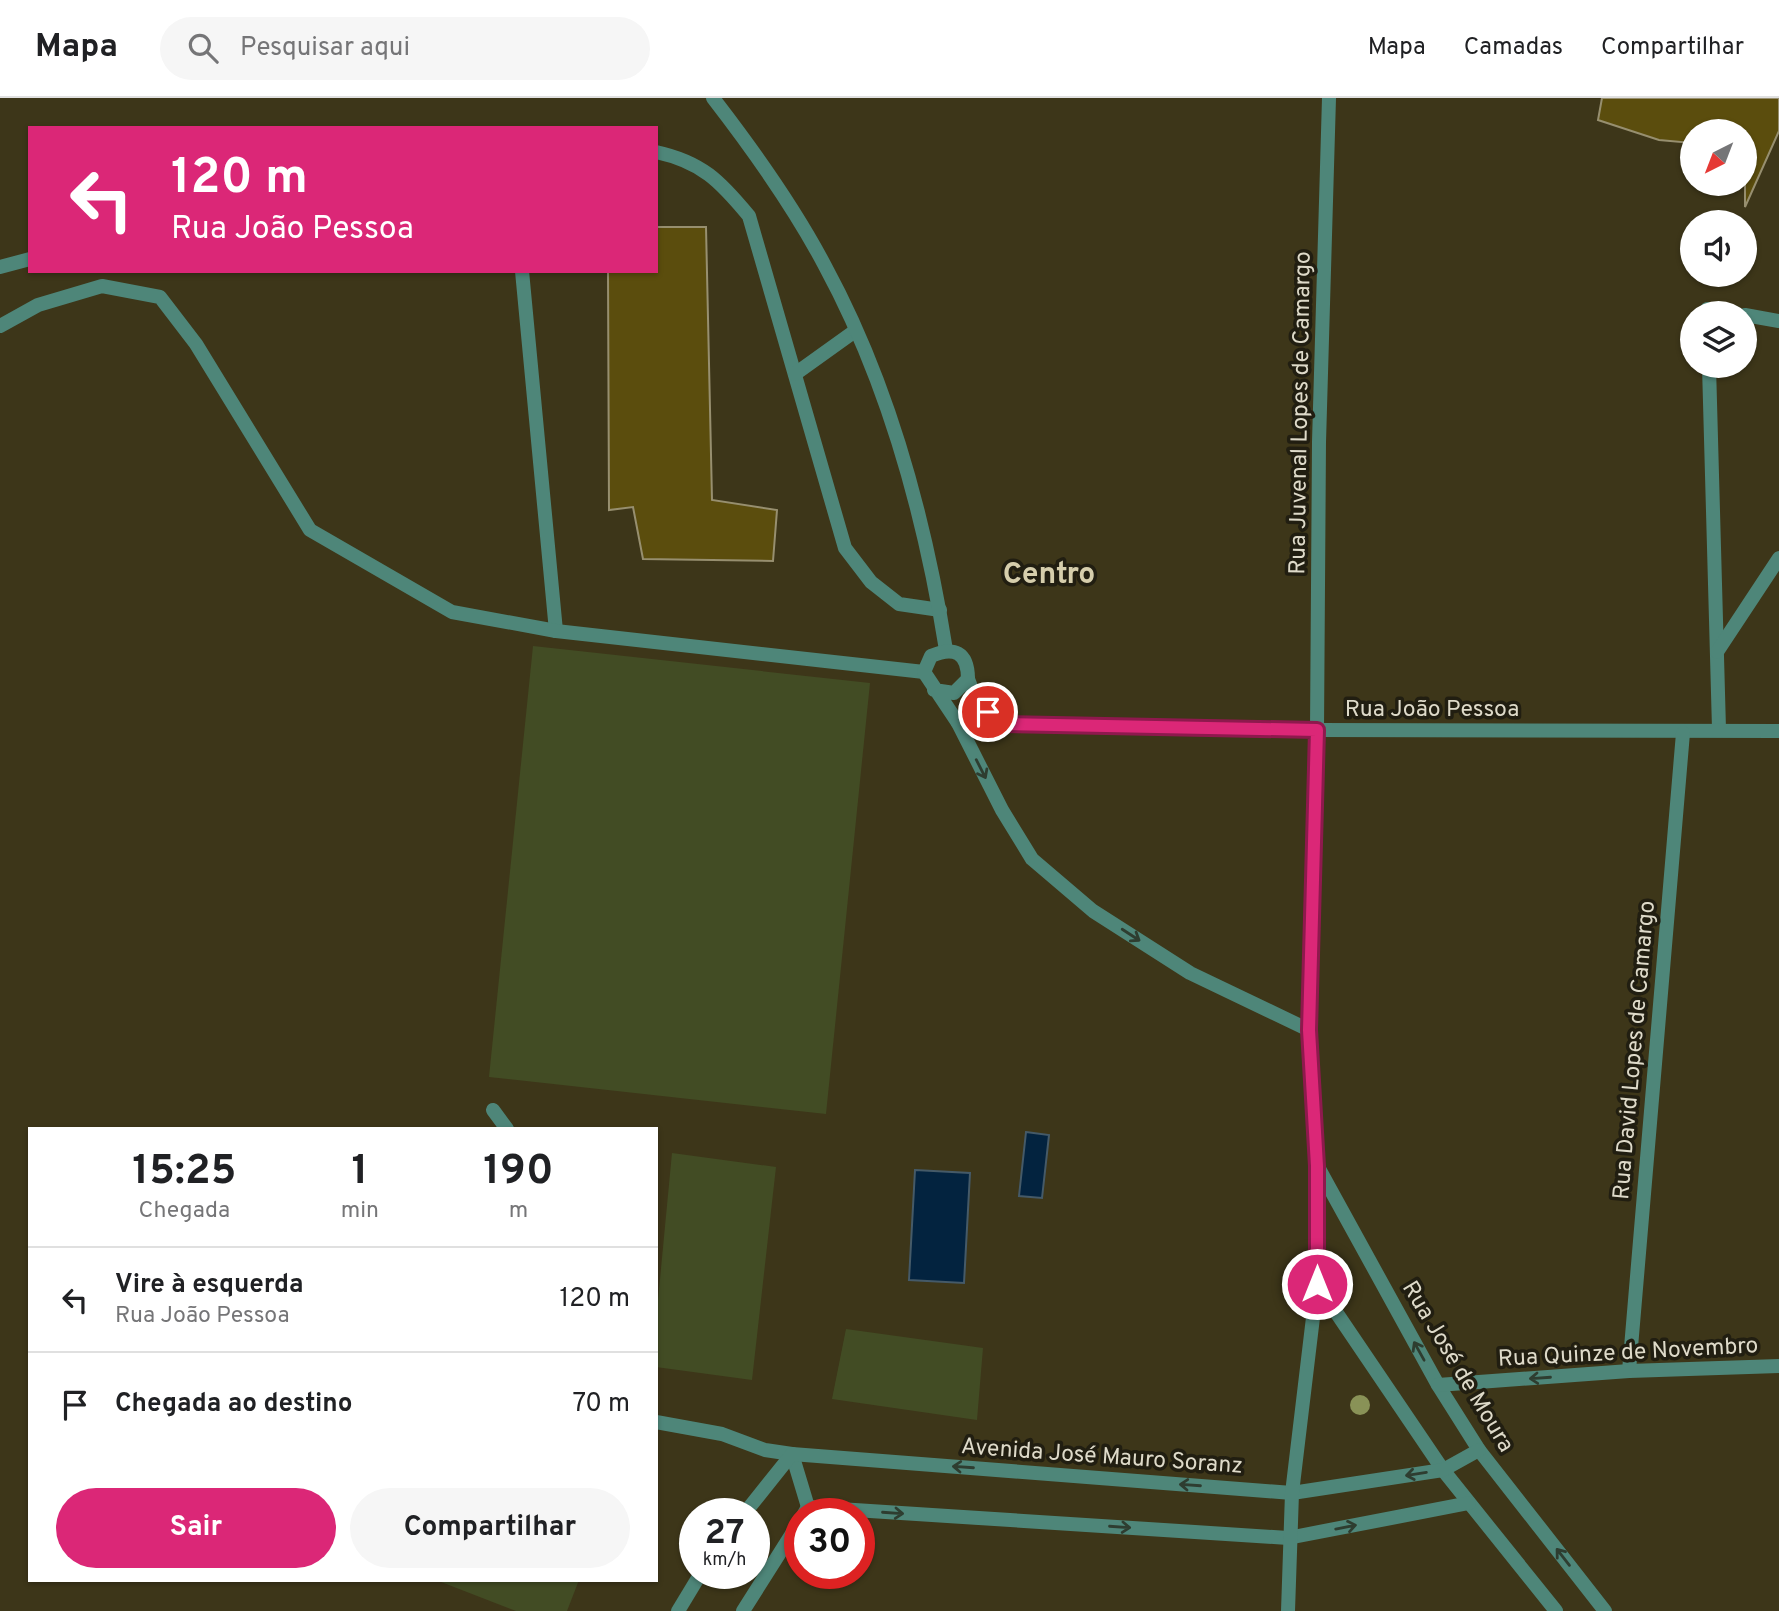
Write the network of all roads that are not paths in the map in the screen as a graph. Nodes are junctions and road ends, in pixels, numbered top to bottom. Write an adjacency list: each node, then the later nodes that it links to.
1 (713, 98): 10 (street)
2 (1329, 98): 24 (street, Rua Juvenal Lopes de Camargo)
3 (658, 152): 11 (street)
4 (28, 260): 5 (street)
5 (0, 267)
6 (522, 273): 15 (street)
7 (1757, 317): 8 (street)
8 (1779, 321)
9 (0, 326): 15 (street)
10 (855, 331): 11 (street); 14 (street)
11 (795, 374): 14 (street)
12 (1709, 378): 17 (street)
13 (1779, 558): 17 (street)
14 (940, 610): 16 (street)
15 (556, 631): 18 (street)
16 (946, 650): 18 (street); 19 (street)
17 (1717, 652): 23 (street)
18 (924, 672): 20 (street)
19 (968, 679): 20 (street); 22 (street)
20 (934, 690): 21 (street)
21 (958, 723): 22 (street, Rua João Pessoa); 27 (street, one-way to 27)
22 (1000, 724): 24 (street, Rua João Pessoa)
23 (1719, 729): 25 (street, Rua João Pessoa); 26 (street, Rua João Pessoa)
24 (1317, 730): 26 (street, Rua João Pessoa); 27 (street, Rua Juvenal Lopes de Camargo)
25 (1779, 732)
26 (1683, 733): 33 (street, Rua David Lopes de Camargo)
27 (1309, 1030): 30 (street, Rua Juvenal Lopes de Camargo)
28 (493, 1110): 29 (street)
29 (506, 1127)
30 (1317, 1166): 31 (street, Rua Juvenal Lopes de Camargo); 34 (street, Rua José de Moura, one-way to 30)
31 (1317, 1284): 38 (street); 39 (street, Rua Juvenal Lopes de Camargo)
32 (1779, 1366): 33 (street, Rua Quinze de Novembro)
33 (1629, 1371): 34 (street, Rua Quinze de Novembro, one-way to 34)
34 (1438, 1385): 36 (street, Rua José de Moura)
35 (658, 1422): 37 (street, Avenida José Mauro Soranz)
36 (1479, 1450): 38 (street, Avenida José Mauro Soranz); 51 (street, Rua José de Moura, one-way to 36)
37 (792, 1454): 39 (street, Avenida José Mauro Soranz, one-way to 37); 40 (street); 41 (street)
38 (1443, 1469): 39 (street, Avenida José Mauro Soranz, one-way to 39); 42 (street)
39 (1292, 1493): 44 (street, Rua Juvenal Lopes de Camargo)
40 (757, 1498)
41 (803, 1498)
42 (1469, 1503): 44 (street, one-way to 42); 50 (street)
43 (875, 1515): 44 (street, one-way to 44)
44 (1288, 1538): 49 (street, Rua Juvenal Lopes de Camargo)
45 (784, 1546): 48 (street)
46 (691, 1589): 47 (street)
47 (678, 1611)
48 (743, 1611)
49 (1288, 1611)
50 (1556, 1611)
51 (1605, 1611)

